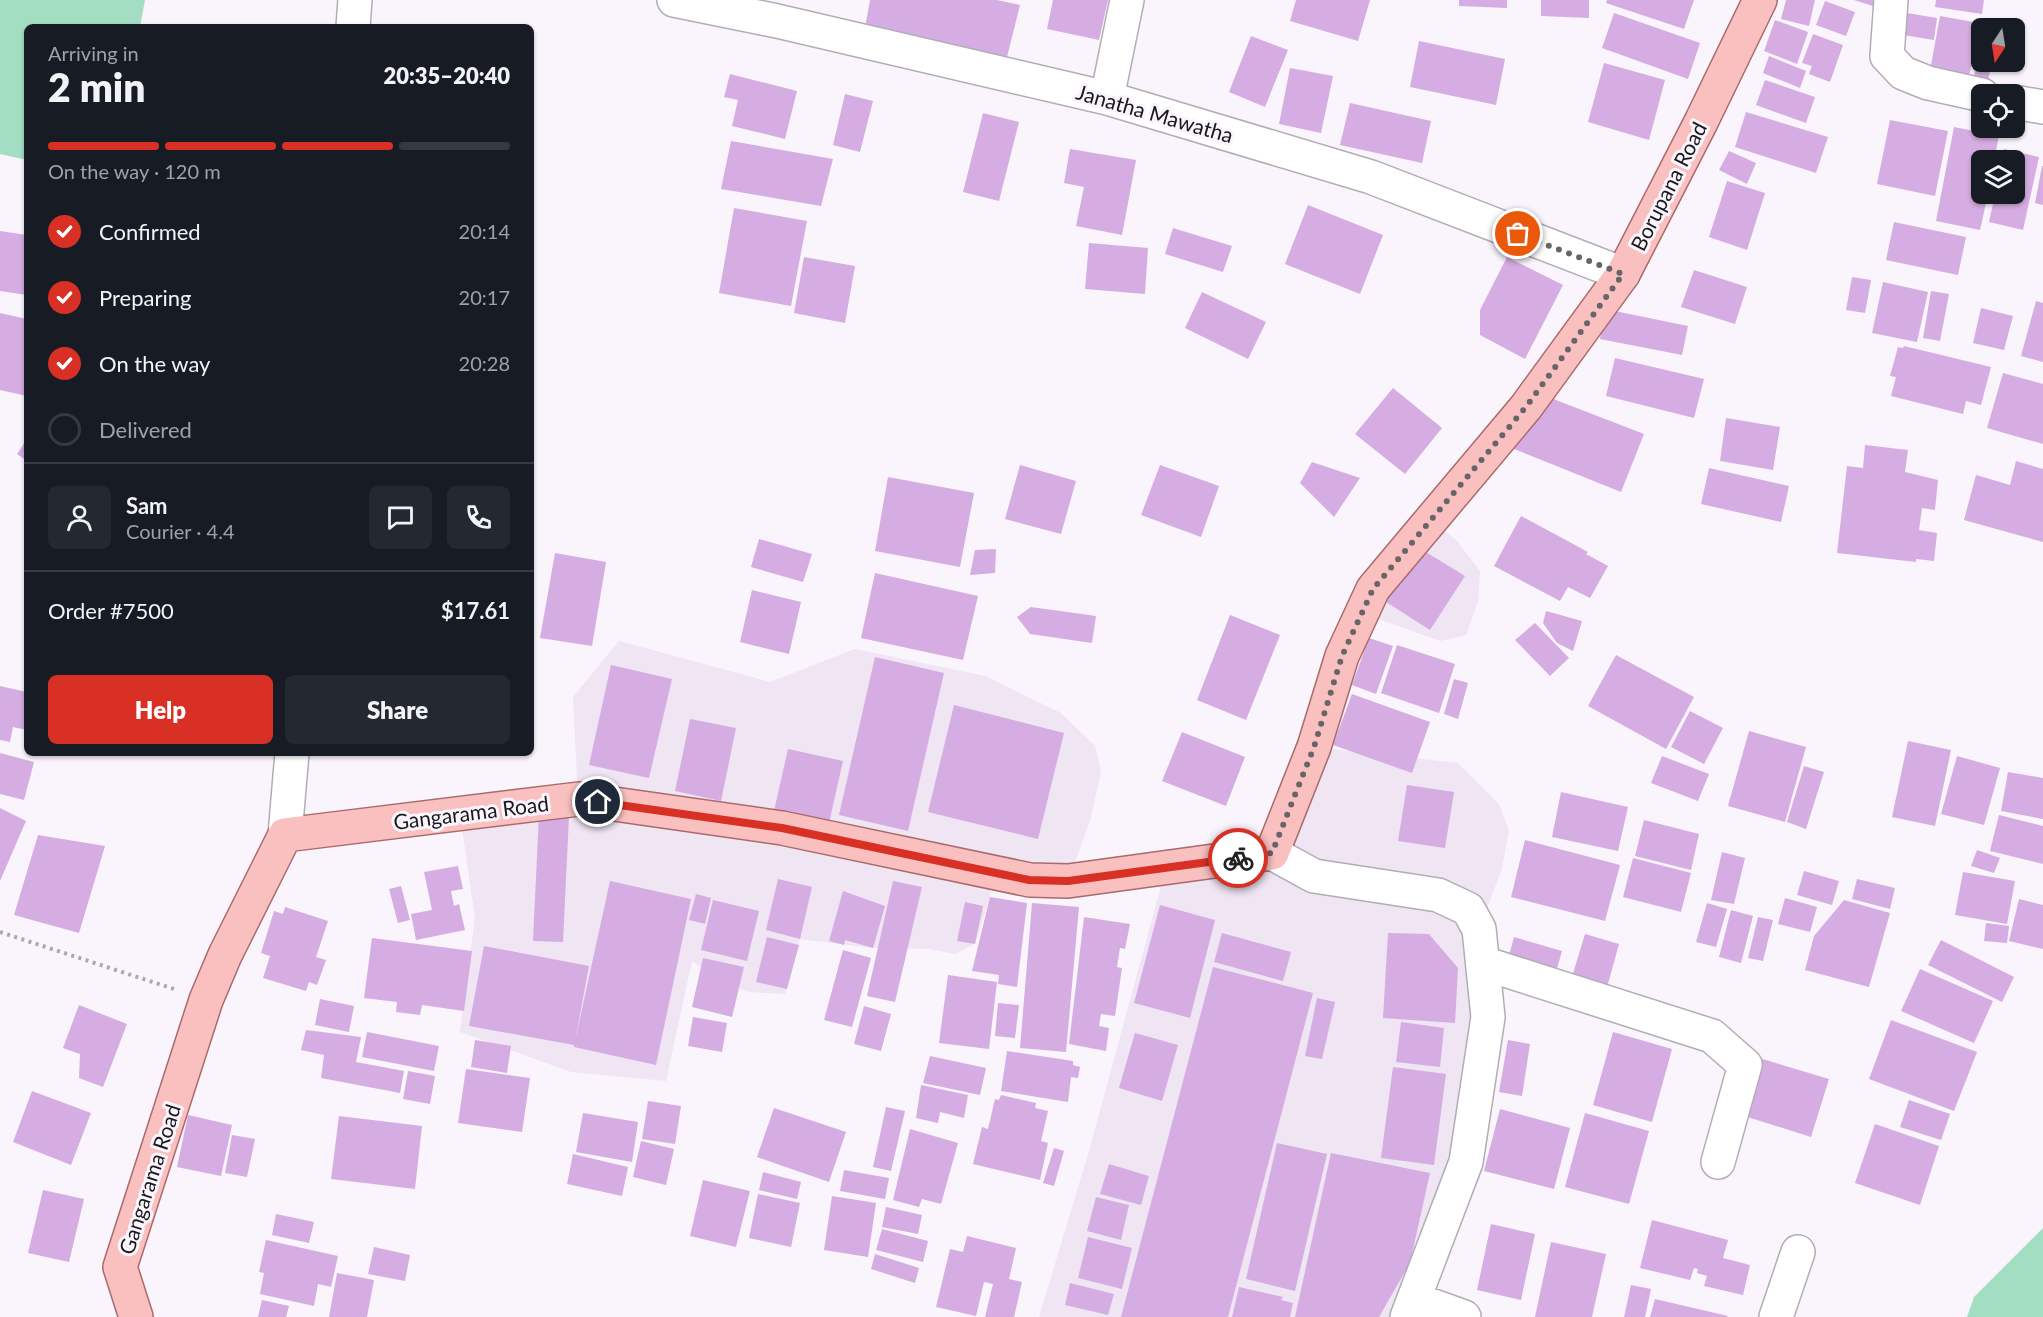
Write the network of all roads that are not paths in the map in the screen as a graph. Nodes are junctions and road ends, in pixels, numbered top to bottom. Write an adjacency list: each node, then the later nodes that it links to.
1 (356, 0): 6 (street)
2 (674, 0): 8 (street, Janatha Mawatha)
3 (1127, 0): 8 (street)
4 (1760, 0): 11 (main road, Borupana Road)
5 (1891, 0): 7 (street)
6 (353, 24)
7 (1971, 93)
8 (1107, 98): 11 (street, Janatha Mawatha)
9 (2025, 104): 10 (street)
10 (2043, 108)
11 (1623, 274): 14 (main road, Borupana Road)
12 (292, 756): 13 (street)
13 (285, 835): 14 (main road, Gangarama Road); 19 (main road, Gangarama Road)
14 (1272, 853): 15 (street)
15 (1483, 963): 16 (street); 18 (street)
16 (1718, 1162)
17 (1798, 1252): 21 (street)
18 (1411, 1308): 20 (street)
19 (136, 1317)
20 (1464, 1317)
21 (1776, 1317)

